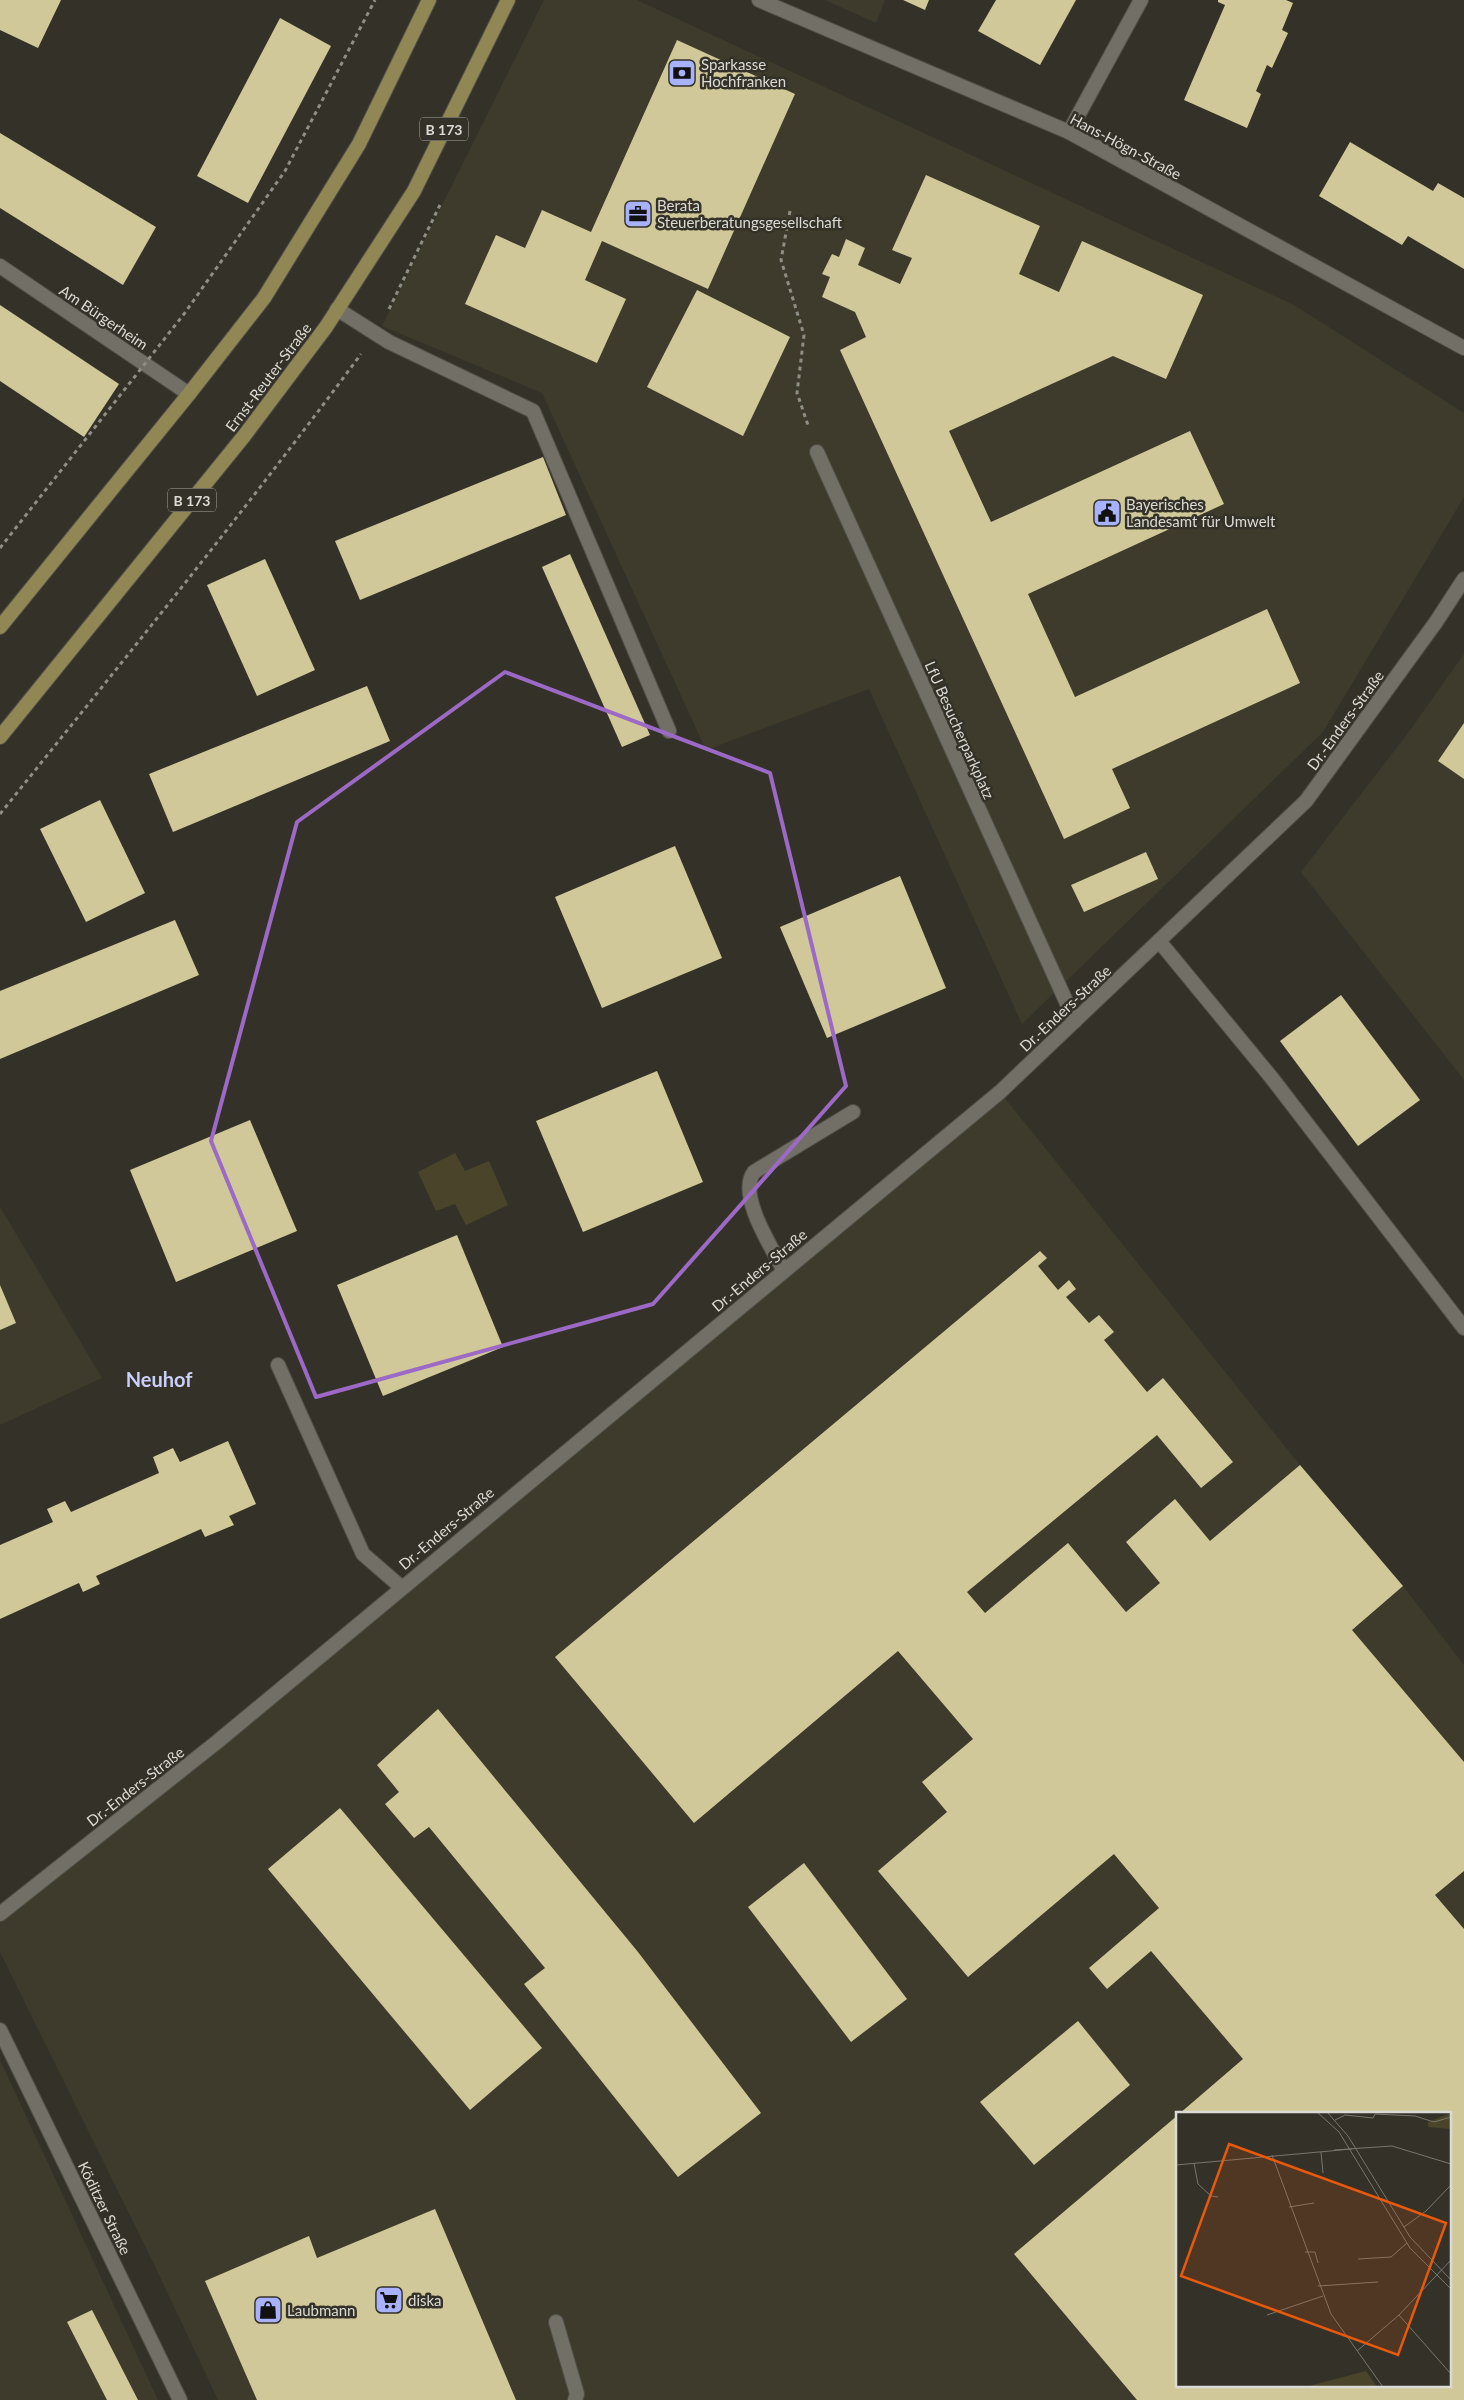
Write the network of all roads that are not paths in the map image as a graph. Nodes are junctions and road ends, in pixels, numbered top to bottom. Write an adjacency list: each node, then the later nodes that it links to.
1 (429, 0): 9 (main road)
2 (508, 0): 7 (main road, Ernst-Reuter-Straße / B 173)
3 (759, 0): 5 (street, Hans-Högn-Straße)
4 (1141, 0): 5 (street)
5 (1069, 132): 8 (street, Hans-Högn-Straße)
6 (0, 266): 9 (street, Am Bürgerheim)
7 (337, 310): 13 (street); 14 (main road, Ernst-Reuter-Straße / B 173)
8 (1464, 348)
9 (189, 394): 12 (main road)
10 (817, 452): 16 (street, LfU Besucherparkplatz)
11 (1464, 578): 15 (street, Dr.-Enders-Straße)
12 (0, 627)
13 (669, 731)
14 (0, 737)
15 (1159, 941): 16 (street, Dr.-Enders-Straße); 19 (street)
16 (1075, 1021): 18 (street, Dr.-Enders-Straße)
17 (853, 1112): 18 (street)
18 (784, 1271): 21 (street, Dr.-Enders-Straße)
19 (1464, 1328)
20 (278, 1365): 21 (street)
21 (401, 1587): 22 (street, Dr.-Enders-Straße)
22 (0, 1914)
23 (0, 2030): 25 (street, Köditzer Straße)
24 (556, 2322): 26 (street)
25 (180, 2400)
26 (575, 2400)

